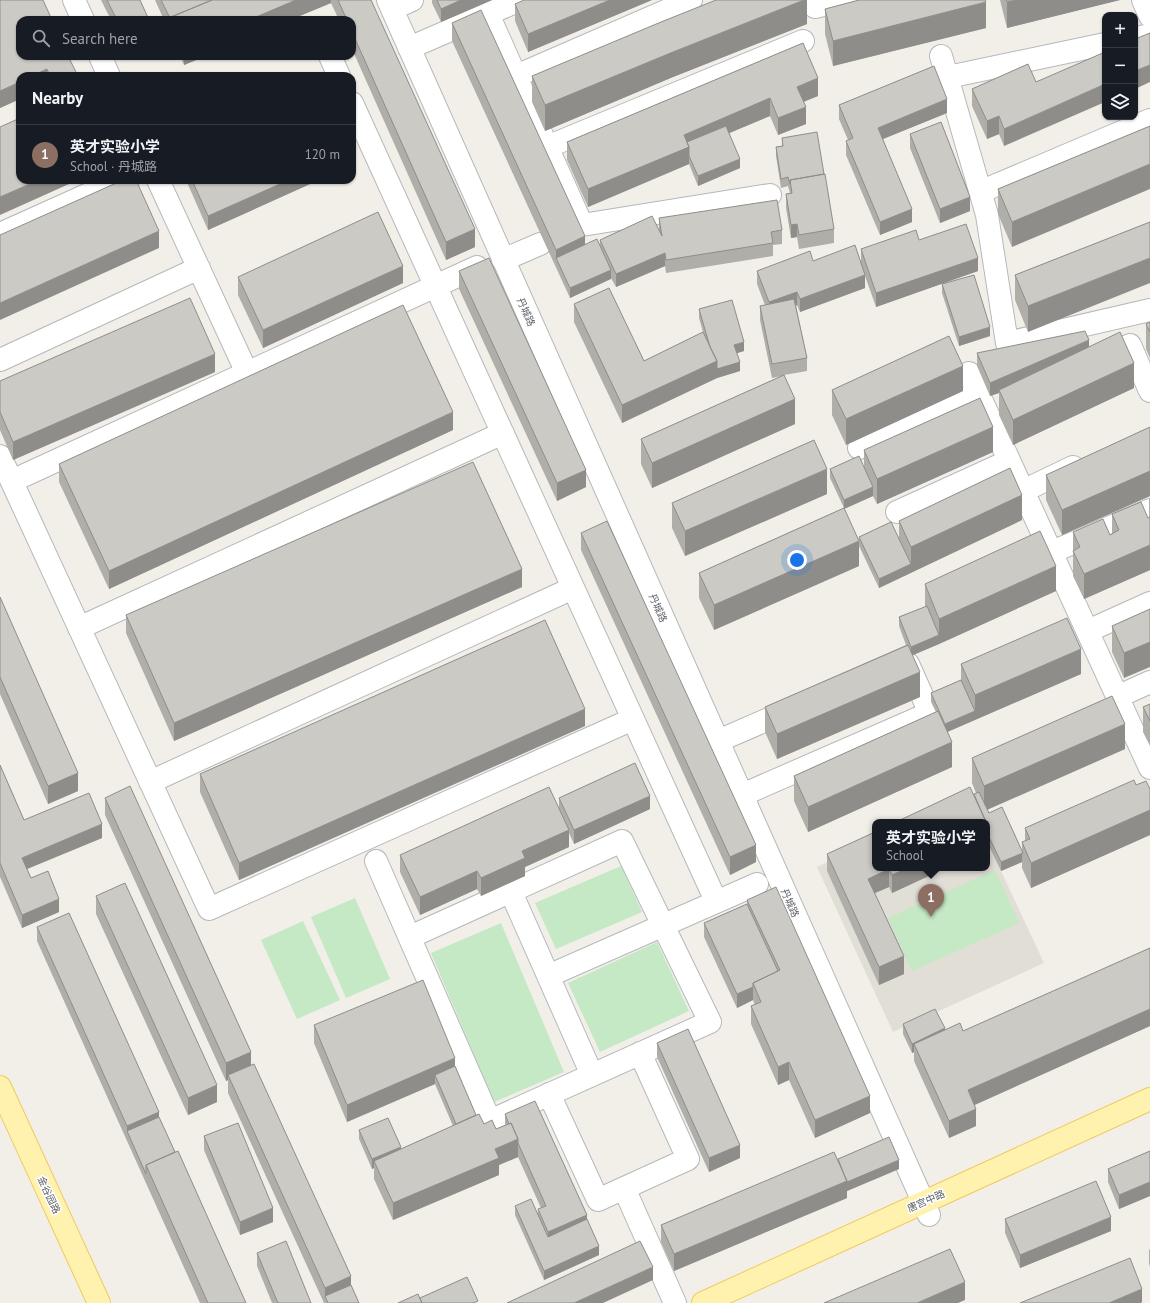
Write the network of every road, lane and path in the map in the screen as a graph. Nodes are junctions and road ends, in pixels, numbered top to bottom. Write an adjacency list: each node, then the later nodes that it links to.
1 (74, 0): 10 (street)
2 (412, 0): 7 (street)
3 (520, 0): 9 (street)
4 (691, 0): 22 (street)
5 (845, 0): 8 (street)
6 (1143, 0): 11 (street)
7 (390, 5): 16 (street, 丹城路)
8 (815, 7)
9 (488, 14): 16 (street); 22 (street)
10 (81, 16)
11 (1150, 16)
12 (1150, 35): 13 (street)
13 (1138, 37)
14 (803, 41): 26 (street)
15 (1102, 45): 23 (street)
16 (409, 48): 33 (street, 丹城路)
17 (941, 56): 23 (street)
18 (102, 60): 20 (street)
19 (332, 60): 21 (street)
20 (107, 72)
21 (338, 72)
22 (516, 76): 26 (street)
23 (948, 77): 29 (street)
24 (356, 113): 37 (street)
25 (1150, 120): 29 (street)
26 (547, 147): 30 (street)
27 (111, 184): 31 (street)
28 (160, 184): 35 (street)
29 (980, 192): 38 (street)
30 (770, 195)
31 (0, 234)
32 (540, 244): 33 (street)
33 (503, 260): 65 (street, 丹城路)
34 (477, 267): 37 (street)
35 (198, 268): 40 (street); 42 (street)
36 (1020, 280): 38 (street)
37 (435, 286): 42 (street); 46 (street)
38 (998, 289): 39 (street)
39 (1150, 310)
40 (0, 360)
41 (1079, 367): 44 (street)
42 (247, 373): 51 (street)
43 (969, 373): 45 (street)
44 (1150, 390)
45 (988, 401): 47 (street); 50 (street)
46 (502, 433): 56 (street); 58 (street)
47 (859, 448)
48 (0, 456): 51 (street)
49 (1094, 458): 52 (street)
50 (1009, 461): 52 (street); 54 (street)
51 (12, 481): 58 (street)
52 (1023, 491): 55 (street)
53 (1150, 510): 55 (street)
54 (896, 512)
55 (1052, 552): 59 (street)
56 (573, 588): 64 (street); 67 (street)
57 (1150, 604): 59 (street)
58 (79, 628): 67 (street)
59 (1088, 631): 62 (street)
60 (891, 665): 68 (street)
61 (1150, 682): 62 (street)
62 (1118, 697): 66 (street)
63 (812, 700): 65 (street)
64 (633, 719): 67 (street); 72 (street)
65 (718, 741): 68 (street, 丹城路)
66 (1150, 768)
67 (150, 782)
68 (742, 795): 84 (street, 丹城路)
69 (376, 861): 74 (street)
70 (757, 884): 72 (street)
71 (511, 892): 73 (street); 74 (street); 75 (street)
72 (716, 901): 73 (street)
73 (663, 924): 75 (street); 76 (street)
74 (410, 937): 79 (street)
75 (548, 976): 77 (street)
76 (640, 1053): 77 (street); 83 (street)
77 (592, 1075): 79 (street)
78 (0, 1087): 86 (main road, 金谷园路)
79 (549, 1094): 83 (street)
80 (1150, 1100): 84 (main road, 唐宫中路)
81 (1150, 1114): 84 (main road, 唐宫中路)
82 (0, 1119): 85 (main road, 金谷园路)
83 (624, 1188): 87 (street)
84 (926, 1209): 88 (main road, 唐宫中路); 89 (main road, 唐宫中路)
85 (84, 1303)
86 (99, 1303)
87 (675, 1303)
88 (703, 1303)
89 (736, 1303)

